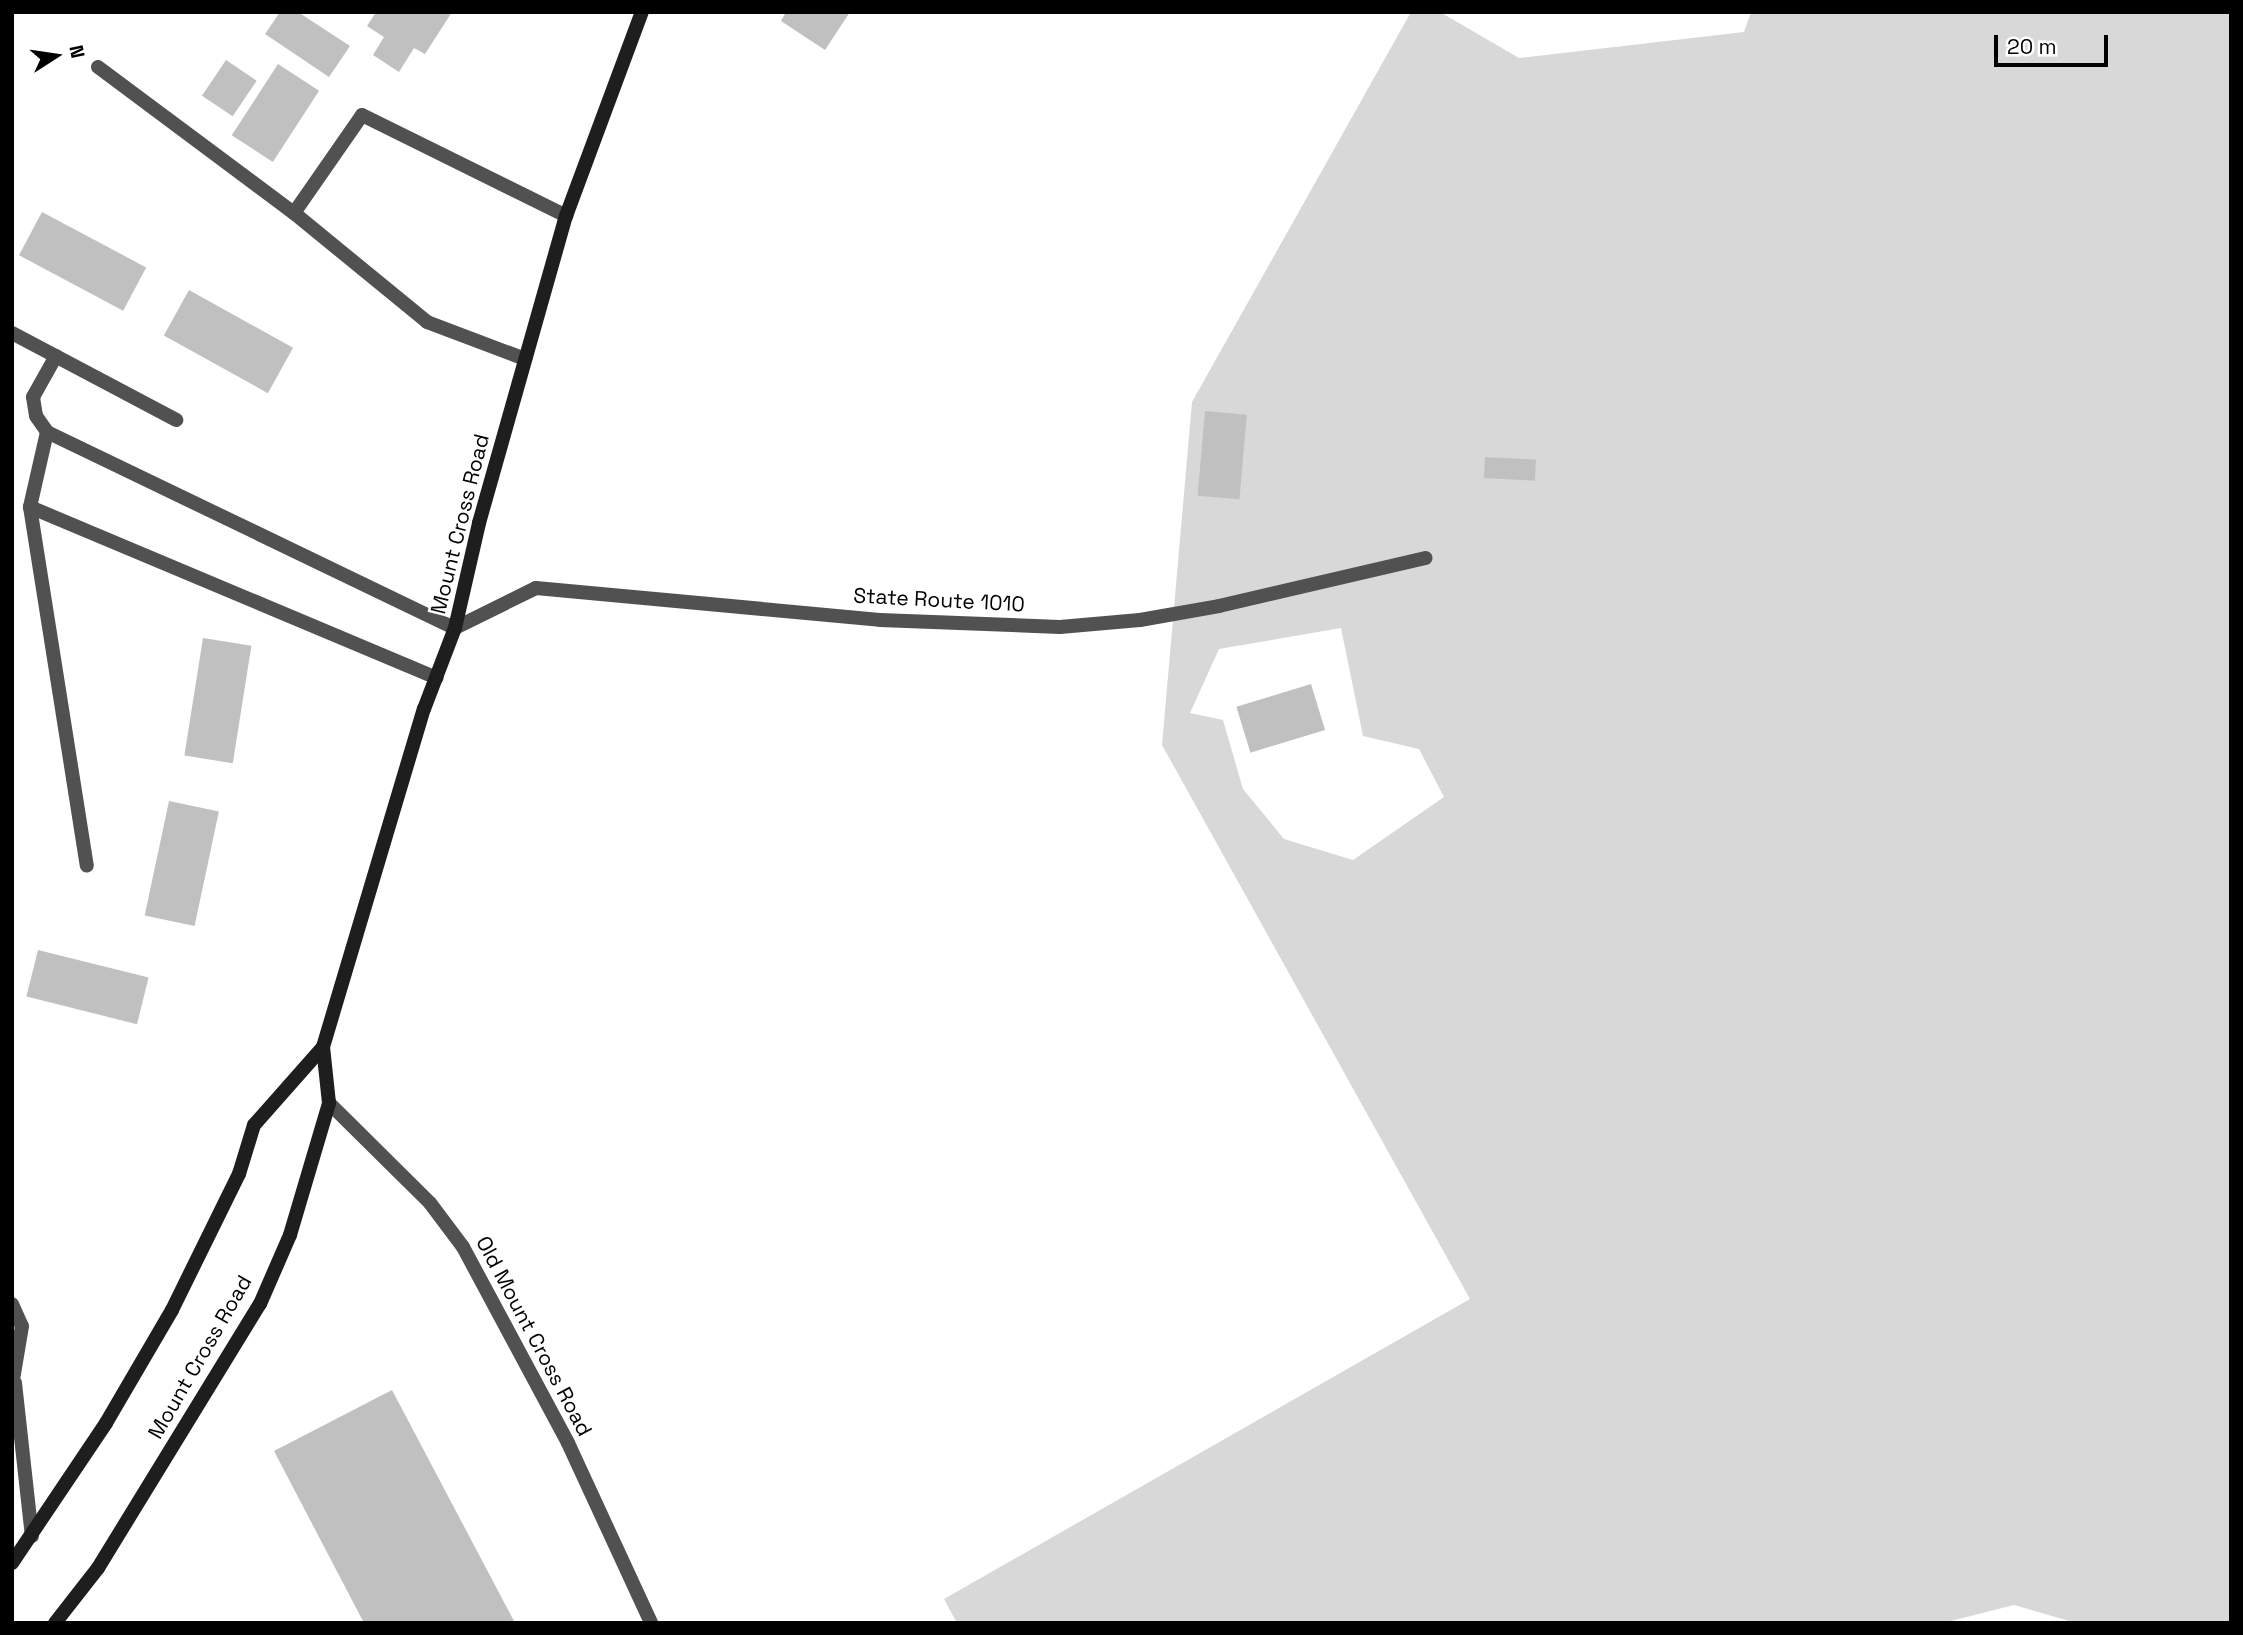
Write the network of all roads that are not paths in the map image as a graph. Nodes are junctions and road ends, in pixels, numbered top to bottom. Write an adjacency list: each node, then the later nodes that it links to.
1 (642, 12): 4 (main road, Mount Cross Road)
2 (97, 67): 3 (street)
3 (294, 213): 4 (street); 7 (street)
4 (566, 216): 7 (main road, Mount Cross Road)
5 (12, 333): 6 (street)
6 (56, 356): 8 (street); 9 (street)
7 (525, 359): 12 (main road, Mount Cross Road)
8 (176, 420)
9 (47, 432): 10 (street); 12 (street)
10 (30, 507): 13 (street); 14 (street)
11 (1425, 558): 12 (street, State Route 1010)
12 (455, 628): 13 (main road, Mount Cross Road)
13 (436, 678): 15 (main road, Mount Cross Road)
14 (87, 865)
15 (323, 1047): 16 (main road, Mount Cross Road); 19 (main road, Mount Cross Road)
16 (329, 1103): 21 (main road, Mount Cross Road); 22 (street, Old Mount Cross Road)
17 (12, 1304): 18 (street)
18 (14, 1385): 19 (street)
19 (32, 1536): 20 (main road, Mount Cross Road)
20 (12, 1563)
21 (55, 1623)
22 (651, 1623)

